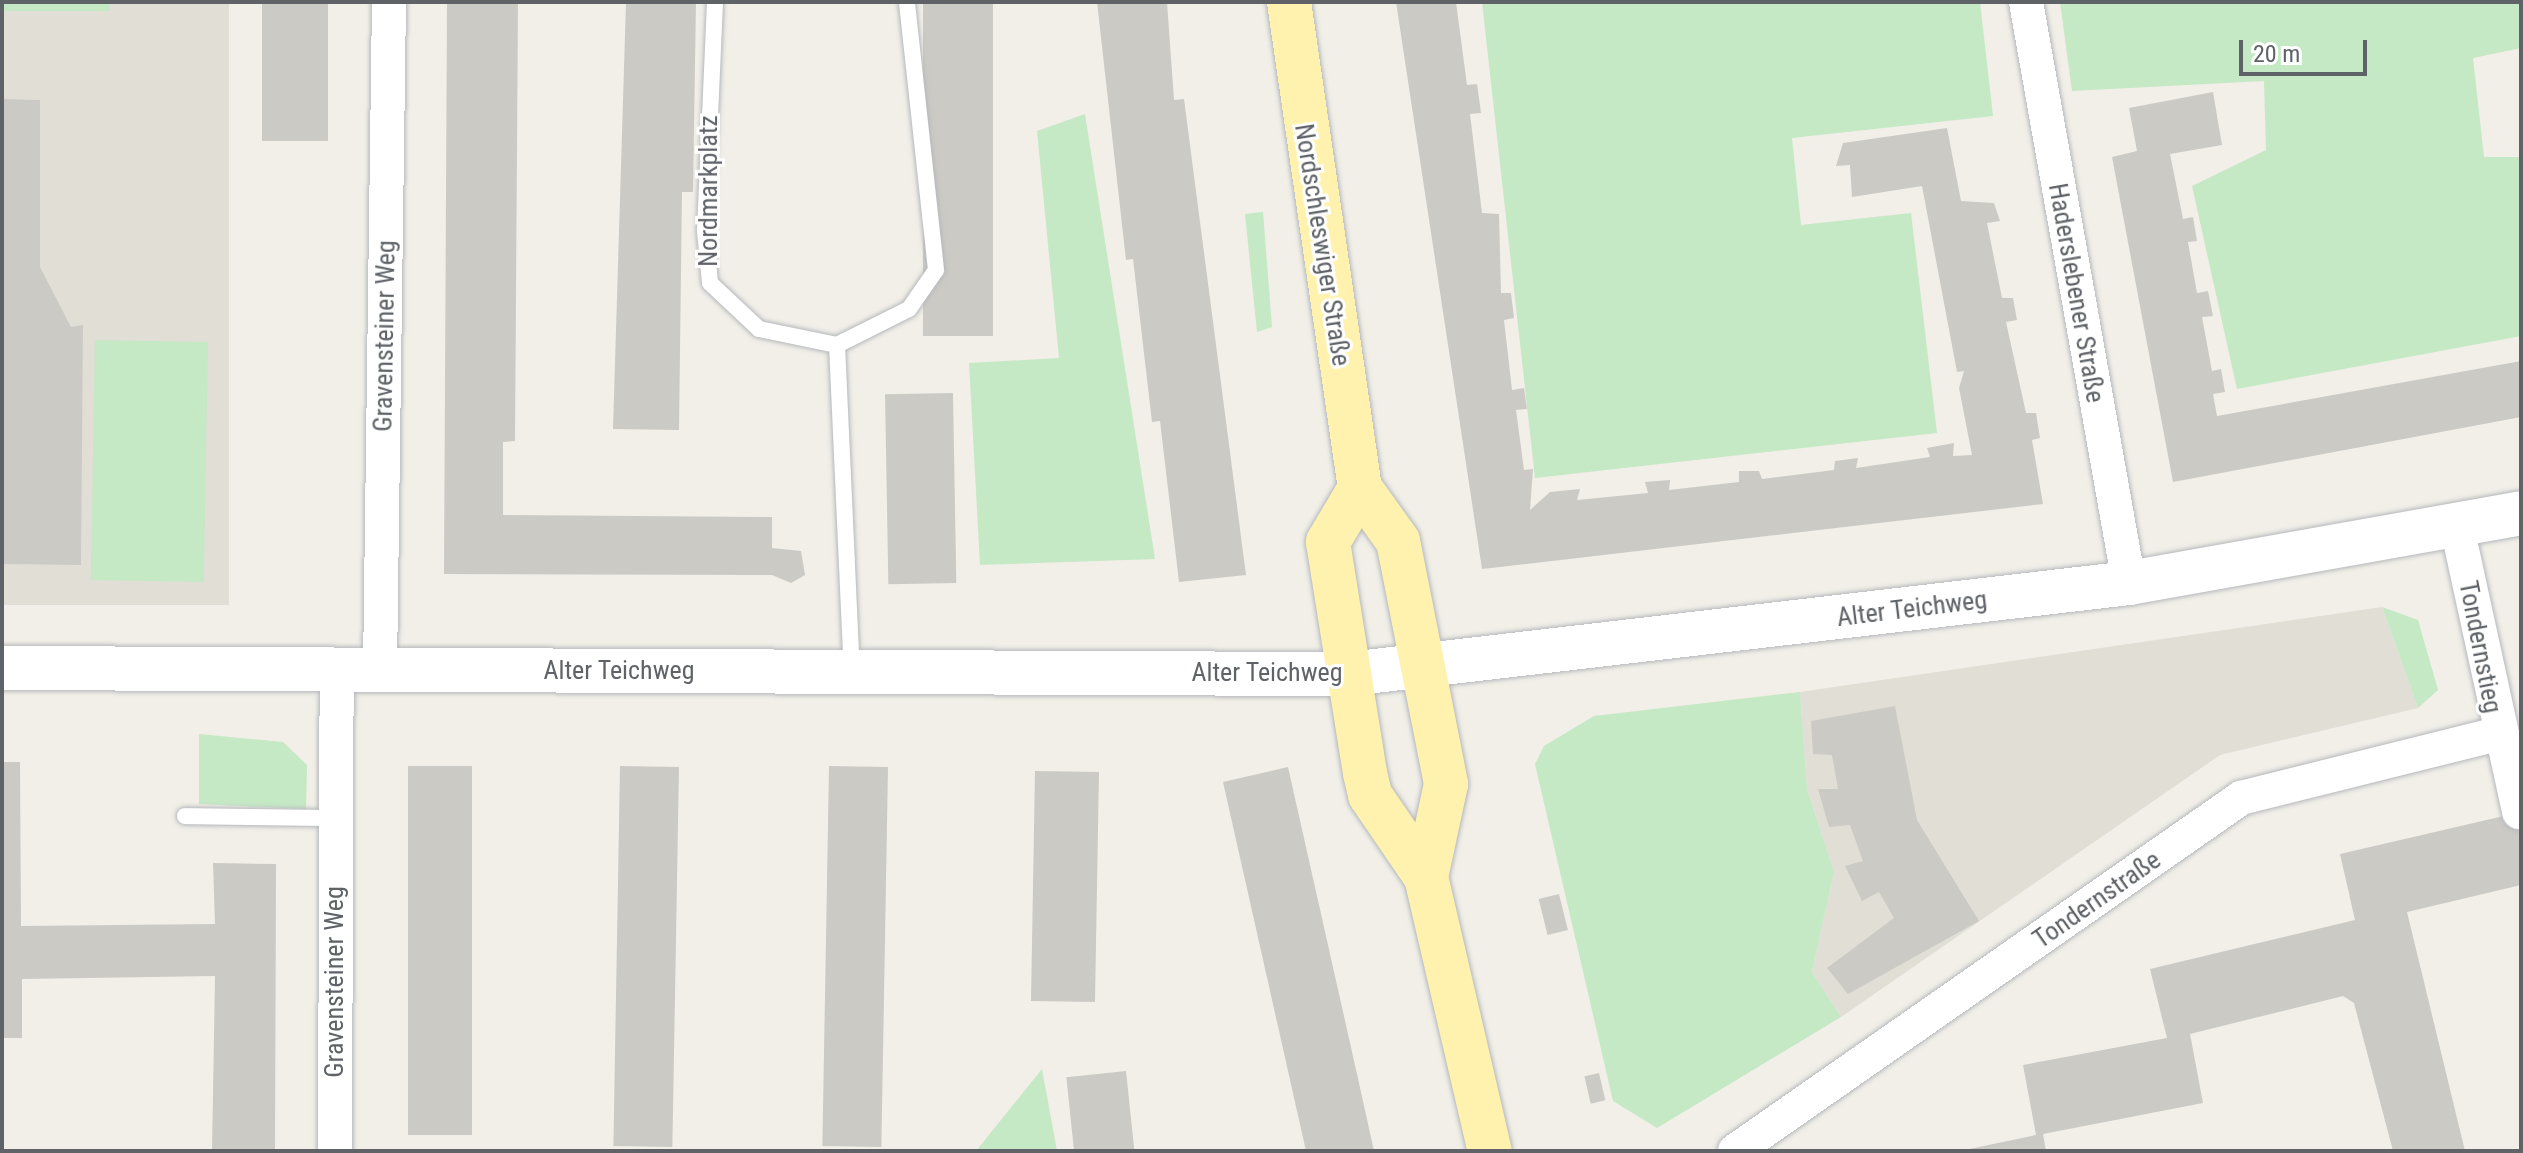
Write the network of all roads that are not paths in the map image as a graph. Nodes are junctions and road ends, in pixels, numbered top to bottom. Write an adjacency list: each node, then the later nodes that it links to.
1 (389, 2): 14 (street, Gravensteiner Weg)
2 (715, 2): 6 (lane, Nordmarkplatz)
3 (907, 2): 6 (lane)
4 (1289, 2): 7 (main road, Nordschleswiger Straße)
5 (2026, 2): 10 (street, Haderslebener Straße)
6 (837, 345): 15 (lane)
7 (1360, 488): 11 (main road, Nordschleswiger Straße); 16 (main road, Nordschleswiger Straße)
8 (2521, 513): 9 (street, Alter Teichweg)
9 (2457, 527): 10 (street, Alter Teichweg); 17 (street, Tondernstieg)
10 (2129, 583): 11 (street, Alter Teichweg)
11 (1423, 666): 16 (street, Alter Teichweg); 21 (main road, Nordschleswiger Straße)
12 (2, 668): 13 (street, Alter Teichweg)
13 (337, 669): 14 (street, Alter Teichweg); 20 (street, Gravensteiner Weg)
14 (380, 670): 15 (street, Alter Teichweg)
15 (852, 672): 16 (street, Alter Teichweg)
16 (1349, 674): 21 (main road, Nordschleswiger Straße)
17 (2498, 734): 18 (street, Tondernstieg); 24 (street, Tondernstraße)
18 (2519, 812)
19 (185, 816): 20 (lane)
20 (335, 818): 22 (street, Gravensteiner Weg)
21 (1426, 877): 23 (main road, Nordschleswiger Straße)
22 (335, 1151)
23 (1490, 1151)
24 (1735, 1151)

